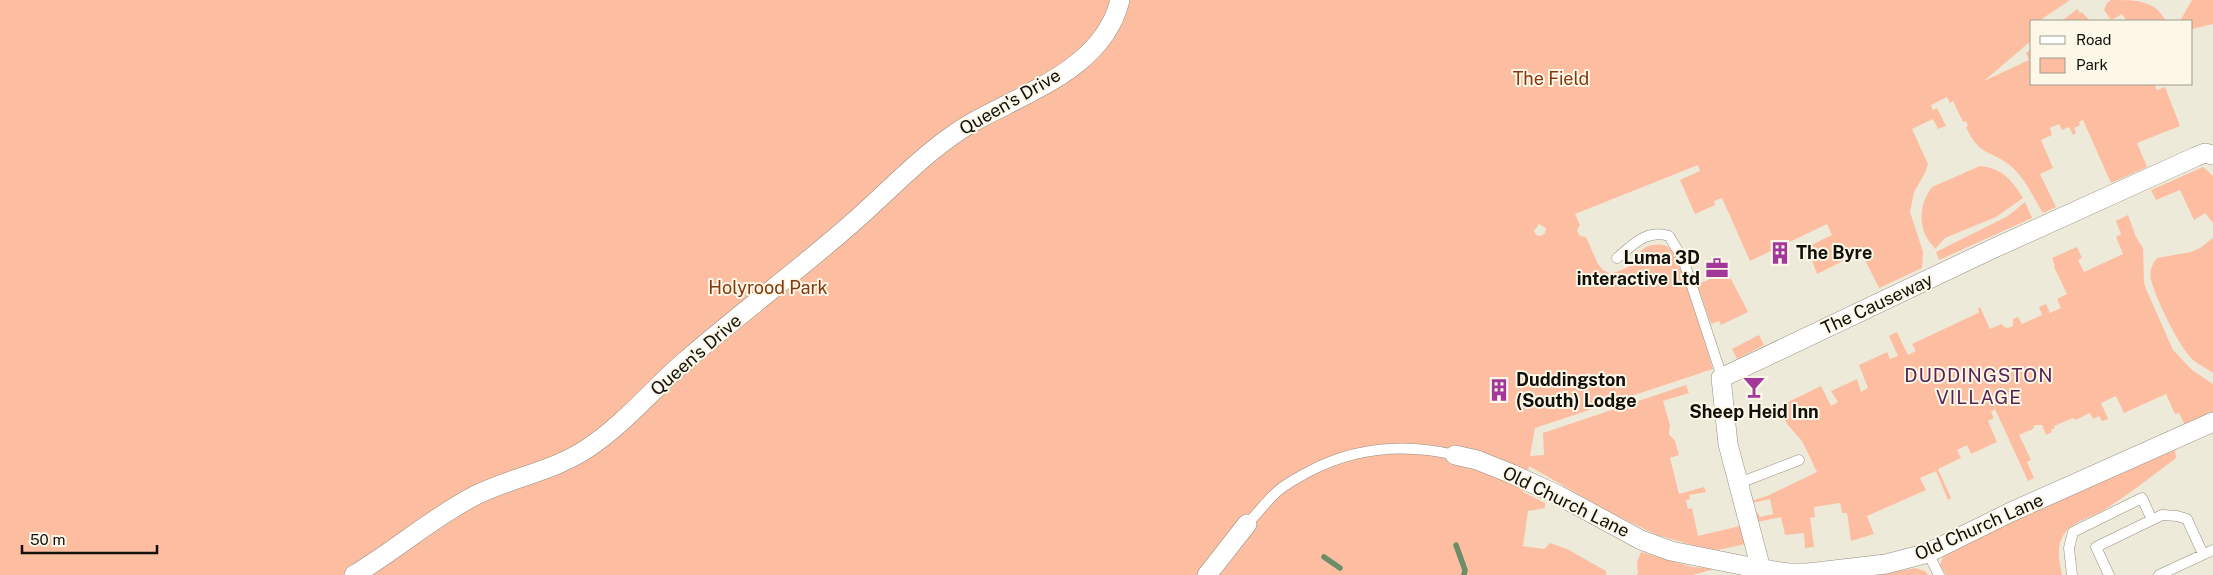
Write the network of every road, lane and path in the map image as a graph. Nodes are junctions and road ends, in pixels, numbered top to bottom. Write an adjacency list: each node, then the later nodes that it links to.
1 (1120, 0): 14 (street, Queen's Drive)
2 (2213, 155): 4 (street, The Causeway)
3 (1617, 258): 4 (lane)
4 (1727, 376): 8 (street)
5 (2213, 422): 12 (street, Old Church Lane)
6 (1454, 455): 10 (lane); 13 (street, Old Church Lane)
7 (1799, 460): 8 (lane)
8 (1739, 484): 13 (street)
9 (2152, 520): 11 (lane); 17 (lane); 18 (lane)
10 (1247, 524): 15 (street)
11 (2208, 552): 19 (lane)
12 (1928, 553): 13 (street, Old Church Lane); 16 (lane)
13 (1761, 569)
14 (354, 575)
15 (1207, 575)
16 (1939, 575)
17 (2072, 575)
18 (2109, 575)
19 (2159, 575)

